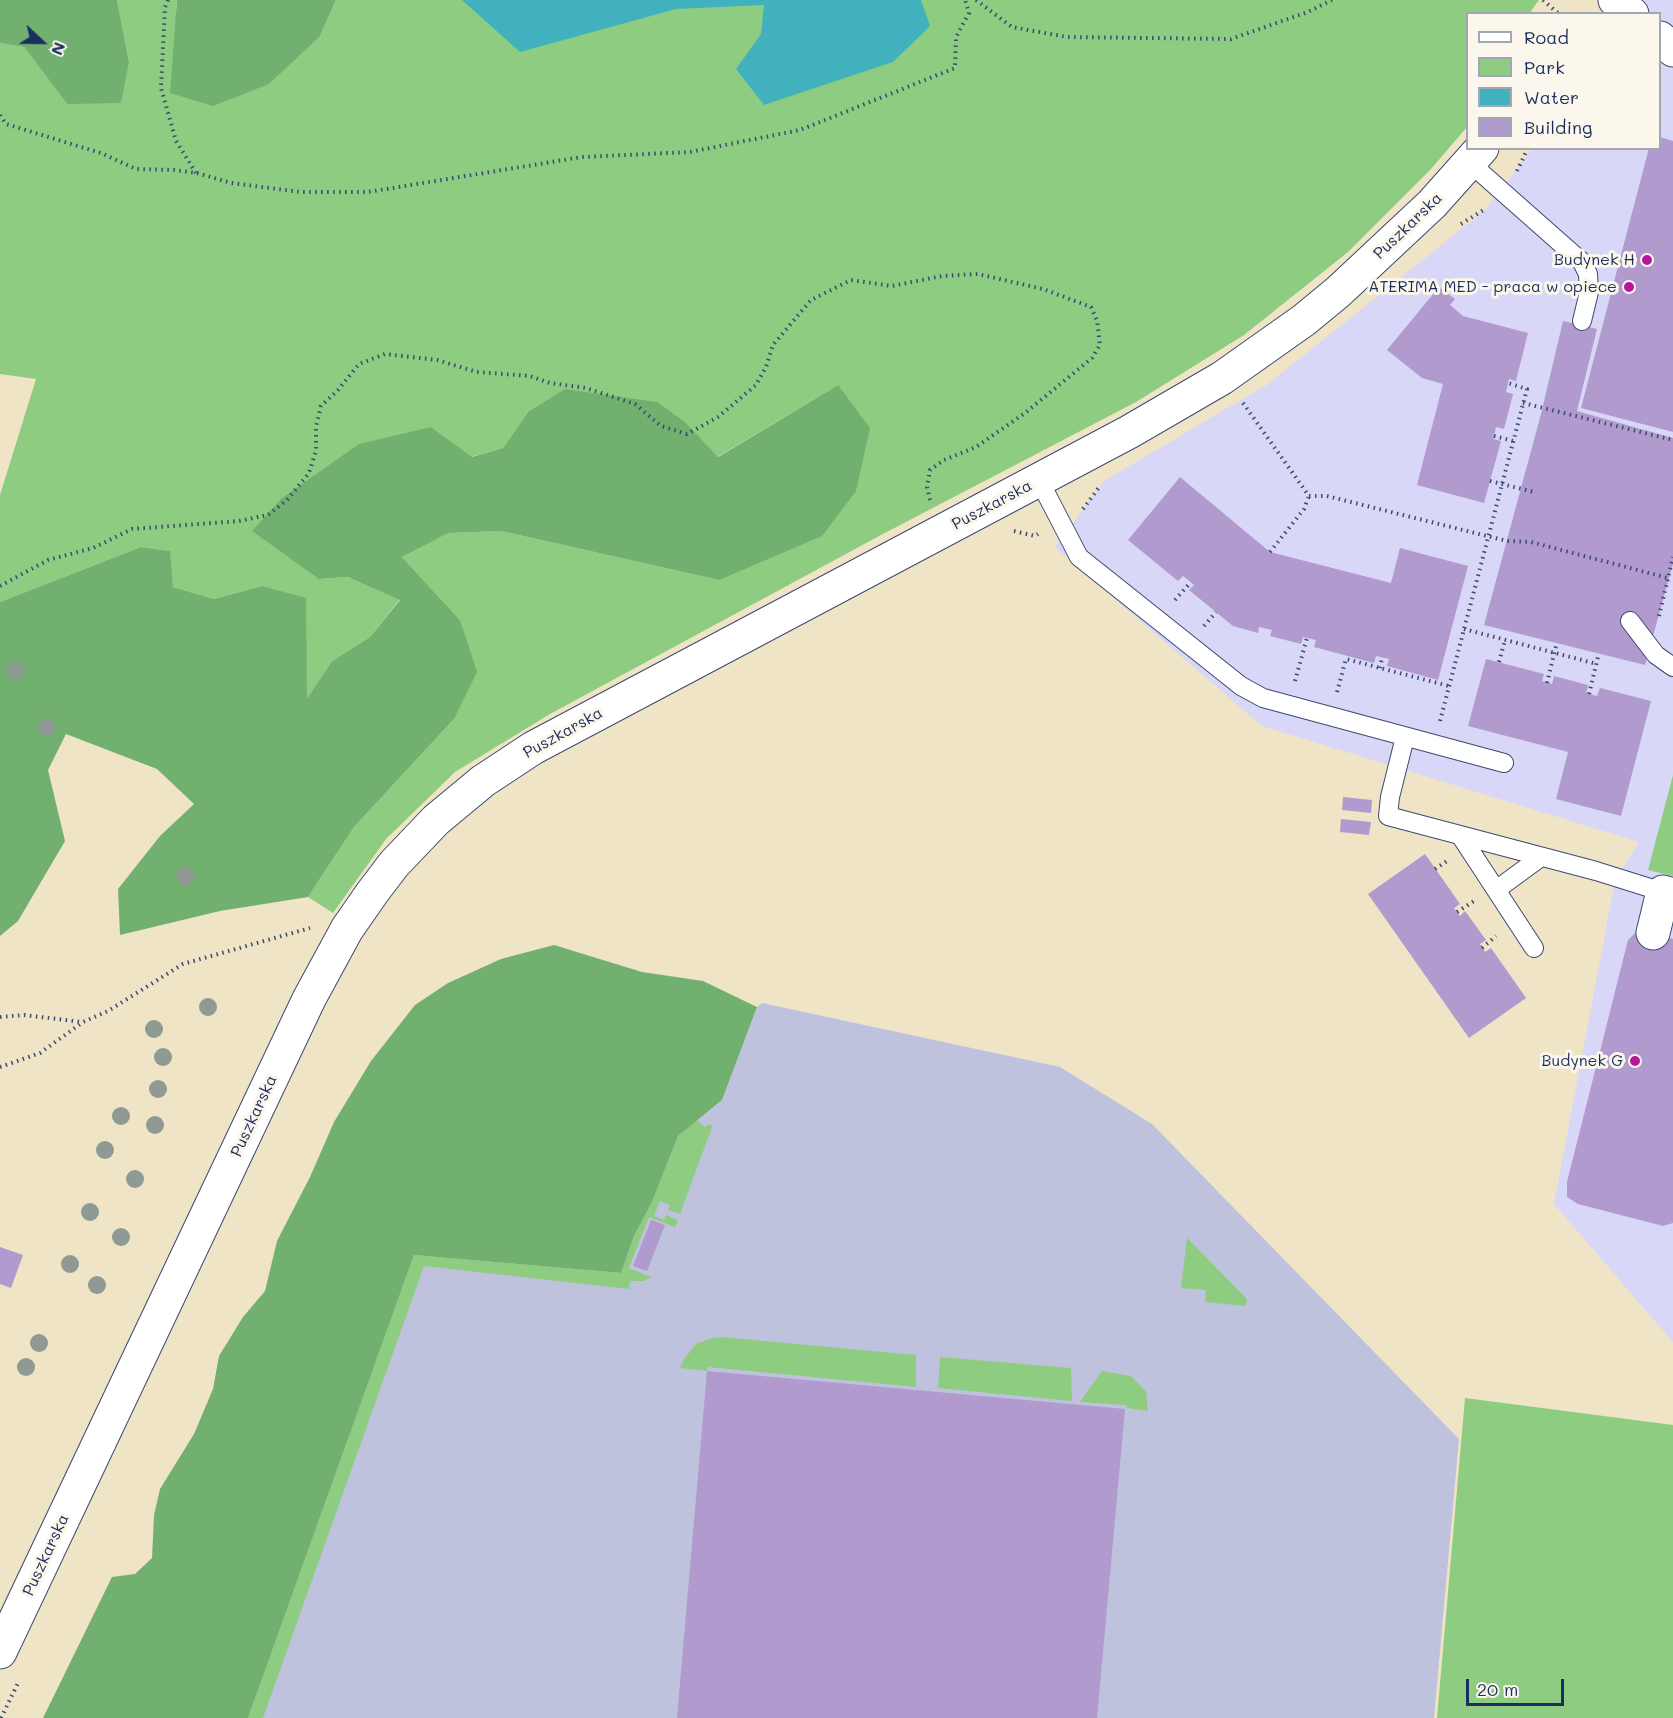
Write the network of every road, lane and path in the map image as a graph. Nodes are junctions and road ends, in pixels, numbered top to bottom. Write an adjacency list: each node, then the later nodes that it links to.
1 (168, 0): 14 (path)
2 (965, 0): 14 (path)
3 (976, 0): 4 (path)
4 (1332, 0)
5 (1543, 0): 7 (path)
6 (1613, 0): 8 (street); 9 (street)
7 (1557, 12)
8 (1601, 12)
9 (1629, 12)
10 (1661, 40): 11 (street)
11 (1673, 50)
12 (0, 115): 14 (path)
13 (1476, 156): 15 (lane); 22 (street, Puszkarska)
14 (197, 173)
15 (1582, 321)
16 (1508, 383): 18 (path)
17 (1241, 400): 26 (path)
18 (1523, 403): 20 (path); 21 (path)
19 (1494, 436): 21 (path)
20 (1673, 440)
21 (1514, 441): 24 (path)
22 (1039, 480): 58 (lane); 64 (street, Puszkarska)
23 (1490, 481): 24 (path)
24 (1502, 484): 25 (path); 30 (path)
25 (1534, 492)
26 (1309, 496): 30 (path); 31 (path)
27 (930, 503): 35 (path)
28 (1011, 531): 29 (path)
29 (1035, 536)
30 (1488, 536): 33 (path); 40 (path)
31 (1270, 552)
32 (1673, 557): 33 (path)
33 (1668, 578): 38 (path)
34 (1191, 582): 36 (path)
35 (0, 586)
36 (1171, 605)
37 (1216, 612): 41 (path)
38 (1659, 617)
39 (1630, 621): 50 (lane)
40 (1464, 629): 43 (path); 53 (path)
41 (1200, 630)
42 (1307, 638): 54 (path)
43 (1505, 640): 45 (path); 48 (path)
44 (1556, 646): 45 (path)
45 (1554, 653): 49 (path); 52 (path)
46 (1598, 657): 49 (path)
47 (1382, 658): 51 (path)
48 (1499, 662)
49 (1597, 664): 55 (path)
50 (1673, 667)
51 (1380, 668): 53 (path); 56 (path)
52 (1547, 682)
53 (1449, 686): 57 (path)
54 (1293, 691)
55 (1589, 694)
56 (1336, 700)
57 (1438, 729)
58 (1405, 736): 59 (lane); 60 (lane)
59 (1504, 763)
60 (1460, 835): 61 (lane); 62 (lane)
61 (1541, 857): 62 (lane); 63 (lane)
62 (1496, 890): 66 (lane)
63 (1668, 894): 65 (street)
64 (347, 929): 68 (path); 70 (street, Puszkarska)
65 (1653, 933)
66 (1534, 948)
67 (0, 1017): 68 (path)
68 (83, 1022): 69 (path)
69 (0, 1067)
70 (0, 1652)
71 (21, 1676): 72 (path)
72 (1, 1718)

